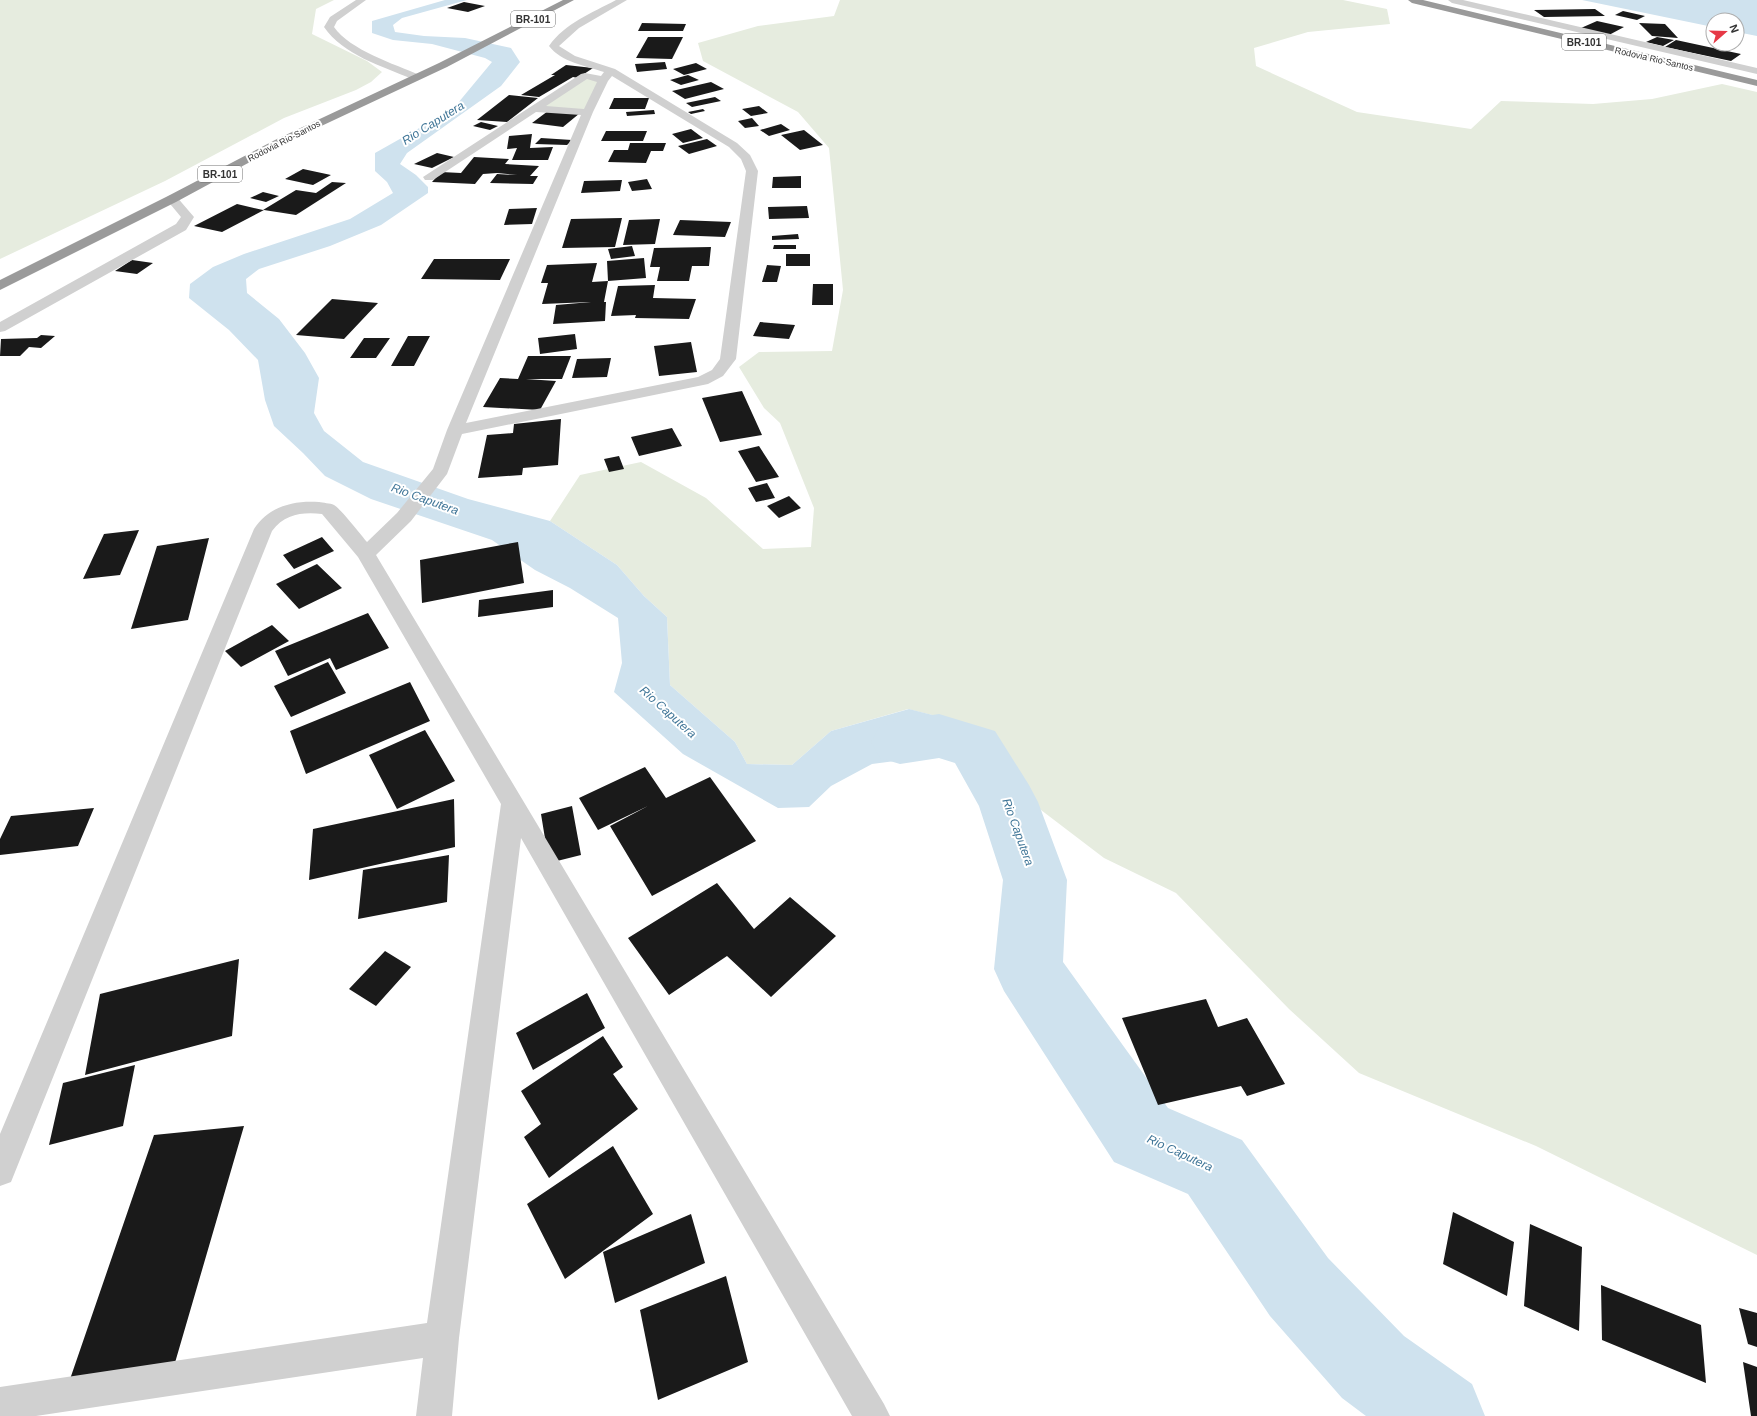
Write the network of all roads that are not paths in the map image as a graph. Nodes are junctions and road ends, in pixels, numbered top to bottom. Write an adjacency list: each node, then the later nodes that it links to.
1 (362, 0): 9 (street)
2 (570, 0): 9 (highway, Rodovia Rio-Santos / BR-101)
3 (623, 0): 8 (street)
4 (1412, 0): 6 (highway, Rodovia Rio-Santos / BR-101)
5 (1451, 0): 6 (street); 7 (street)
6 (1474, 16): 10 (highway, Rodovia Rio-Santos / BR-101)
7 (1757, 71)
8 (607, 76): 11 (street); 12 (street); 17 (street)
9 (416, 77): 14 (highway, Rodovia Rio-Santos / BR-101)
10 (1757, 83)
11 (535, 109): 12 (street); 13 (street)
12 (588, 112): 17 (street)
13 (430, 177)
14 (172, 199): 15 (highway, Rodovia Rio-Santos / BR-101); 16 (street)
15 (0, 286)
16 (0, 328)
17 (455, 430): 18 (street)
18 (366, 554): 19 (street); 20 (street)
19 (514, 803): 21 (street); 24 (street)
20 (0, 1171)
21 (442, 1338): 22 (street); 23 (street)
22 (0, 1404)
23 (434, 1416)
24 (872, 1416)

